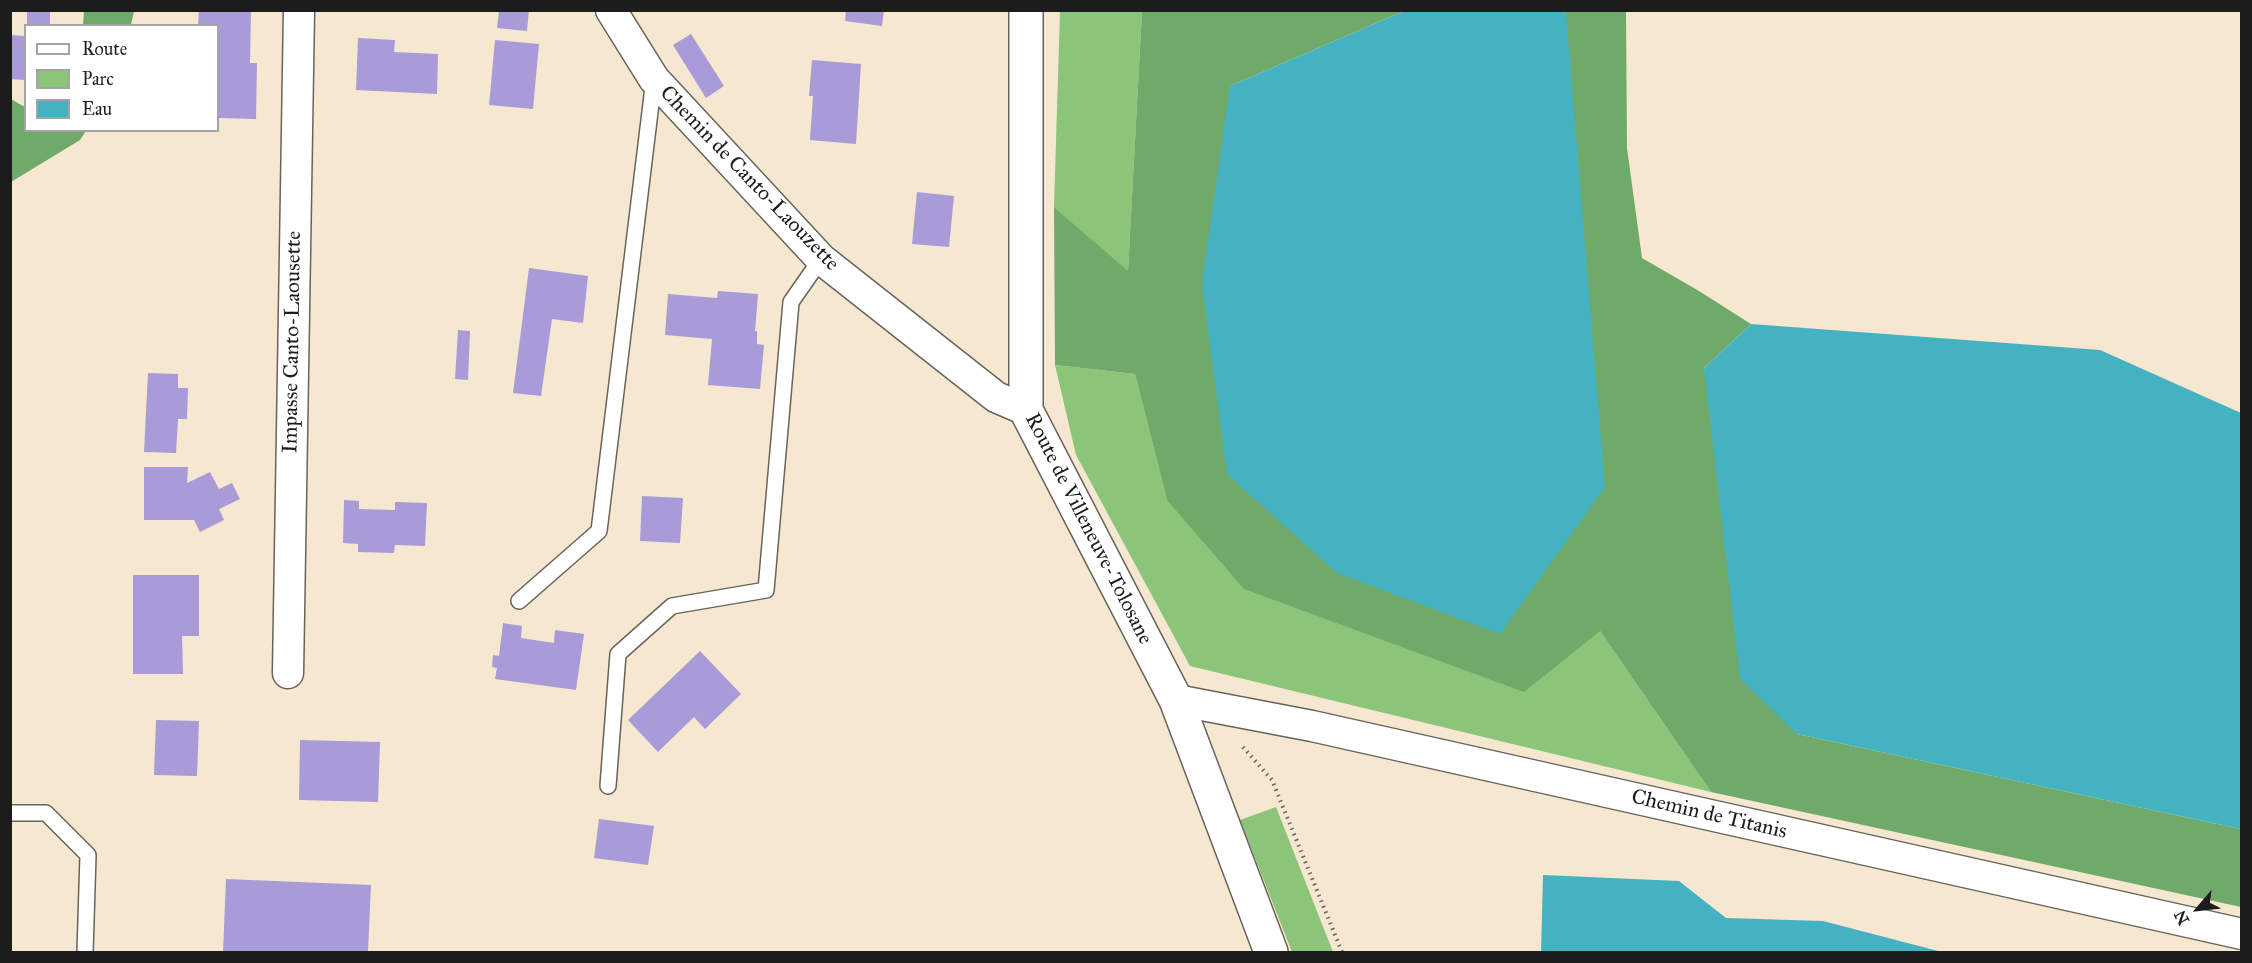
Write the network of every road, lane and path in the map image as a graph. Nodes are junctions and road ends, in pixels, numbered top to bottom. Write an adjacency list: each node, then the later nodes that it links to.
1 (299, 10): 8 (street, Impasse Canto-Laousette)
2 (611, 10): 4 (street, Chemin de Canto-Laouzette)
3 (1026, 10): 6 (street, Route de Villeneuve-Tolosane)
4 (654, 80): 5 (street, Chemin de Canto-Laouzette); 7 (lane)
5 (821, 259): 6 (street, Chemin de Canto-Laouzette); 11 (lane)
6 (1026, 410): 9 (street, Route de Villeneuve-Tolosane)
7 (519, 601)
8 (288, 673)
9 (1176, 700): 10 (street, Chemin de Titanis); 15 (street, Route de Villeneuve-Tolosane)
10 (1214, 707): 13 (street, Chemin de Titanis); 16 (path)
11 (608, 786)
12 (11, 813): 14 (lane)
13 (2241, 934)
14 (85, 952)
15 (1271, 952)
16 (1342, 952)

